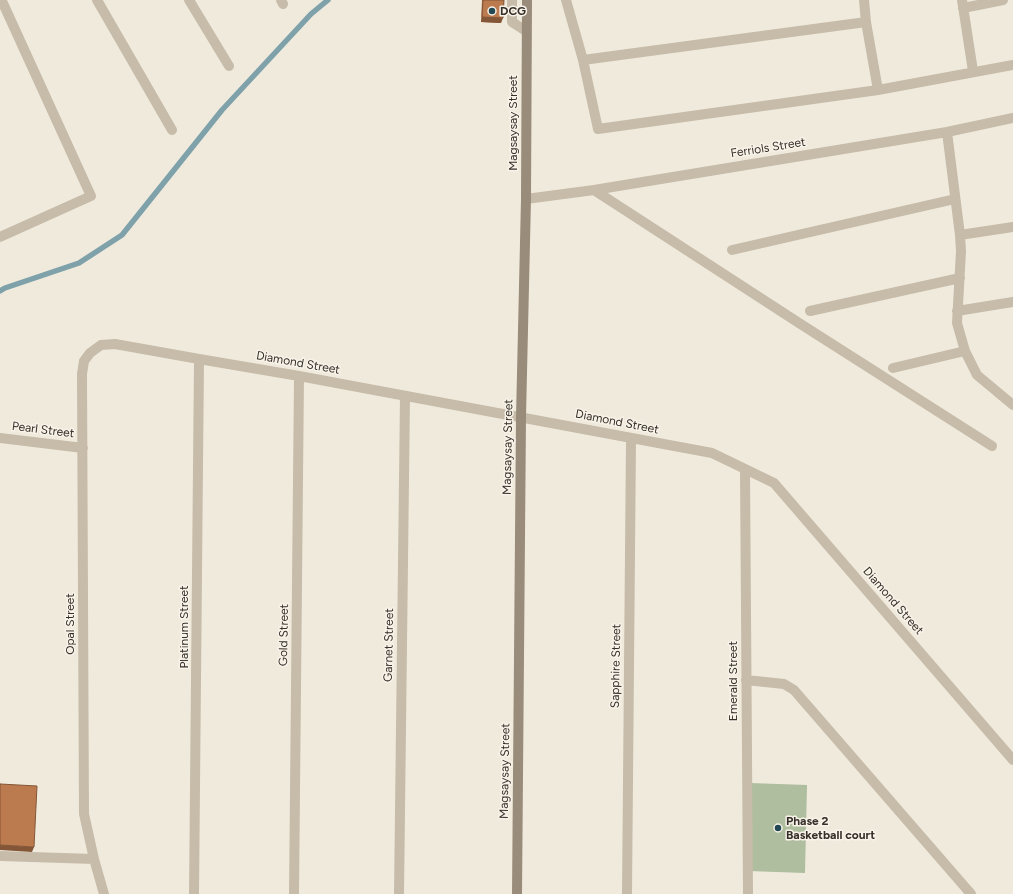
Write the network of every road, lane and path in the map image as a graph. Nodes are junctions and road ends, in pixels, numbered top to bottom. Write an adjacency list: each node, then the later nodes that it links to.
1 (97, 0): 18 (street)
2 (189, 0): 14 (street)
3 (512, 0): 11 (street)
4 (527, 0): 11 (street, Magsaysay Street)
5 (566, 0): 12 (street)
6 (864, 0): 10 (street)
7 (1003, 0): 9 (street)
8 (0, 2): 25 (street)
9 (962, 4): 15 (street)
10 (866, 22): 12 (street); 16 (street)
11 (526, 31): 21 (street, Magsaysay Street)
12 (583, 60): 16 (street)
13 (1013, 64): 15 (street)
14 (229, 66)
15 (973, 71): 16 (street)
16 (878, 90)
17 (1013, 118): 19 (street, Ferriols Street)
18 (172, 130)
19 (947, 132): 20 (street, Ferriols Street); 22 (street)
20 (594, 190): 21 (street, Ferriols Street); 41 (street)
21 (526, 199): 38 (street, Magsaysay Street)
22 (956, 199): 24 (street); 26 (street)
23 (1013, 227): 24 (street)
24 (960, 235): 27 (street)
25 (0, 237)
26 (732, 250)
27 (960, 278): 29 (street); 30 (street)
28 (1013, 302): 30 (street)
29 (810, 310)
30 (957, 311): 31 (street)
31 (965, 351): 34 (street); 37 (street)
32 (90, 353): 33 (street, Diamond Street); 42 (street, Opal Street)
33 (199, 359): 35 (street, Diamond Street); 49 (street, Platinum Street)
34 (893, 368)
35 (300, 376): 36 (street, Diamond Street); 50 (street, Gold Street)
36 (404, 396): 38 (street, Diamond Street); 51 (street, Garnet Street)
37 (1012, 403)
38 (521, 417): 40 (street, Diamond Street); 52 (street, Magsaysay Street)
39 (0, 438): 42 (street, Pearl Street)
40 (631, 438): 43 (street, Diamond Street); 53 (street, Sapphire Street)
41 (992, 446)
42 (83, 448): 47 (street, Opal Street)
43 (745, 469): 44 (street, Emerald Street); 45 (street, Diamond Street)
44 (746, 680): 54 (street, Emerald Street); 55 (street)
45 (1013, 760)
46 (0, 856): 47 (street)
47 (94, 859): 48 (street, Opal Street)
48 (104, 894)
49 (194, 894)
50 (294, 894)
51 (399, 894)
52 (517, 894)
53 (626, 894)
54 (748, 894)
55 (971, 894)

